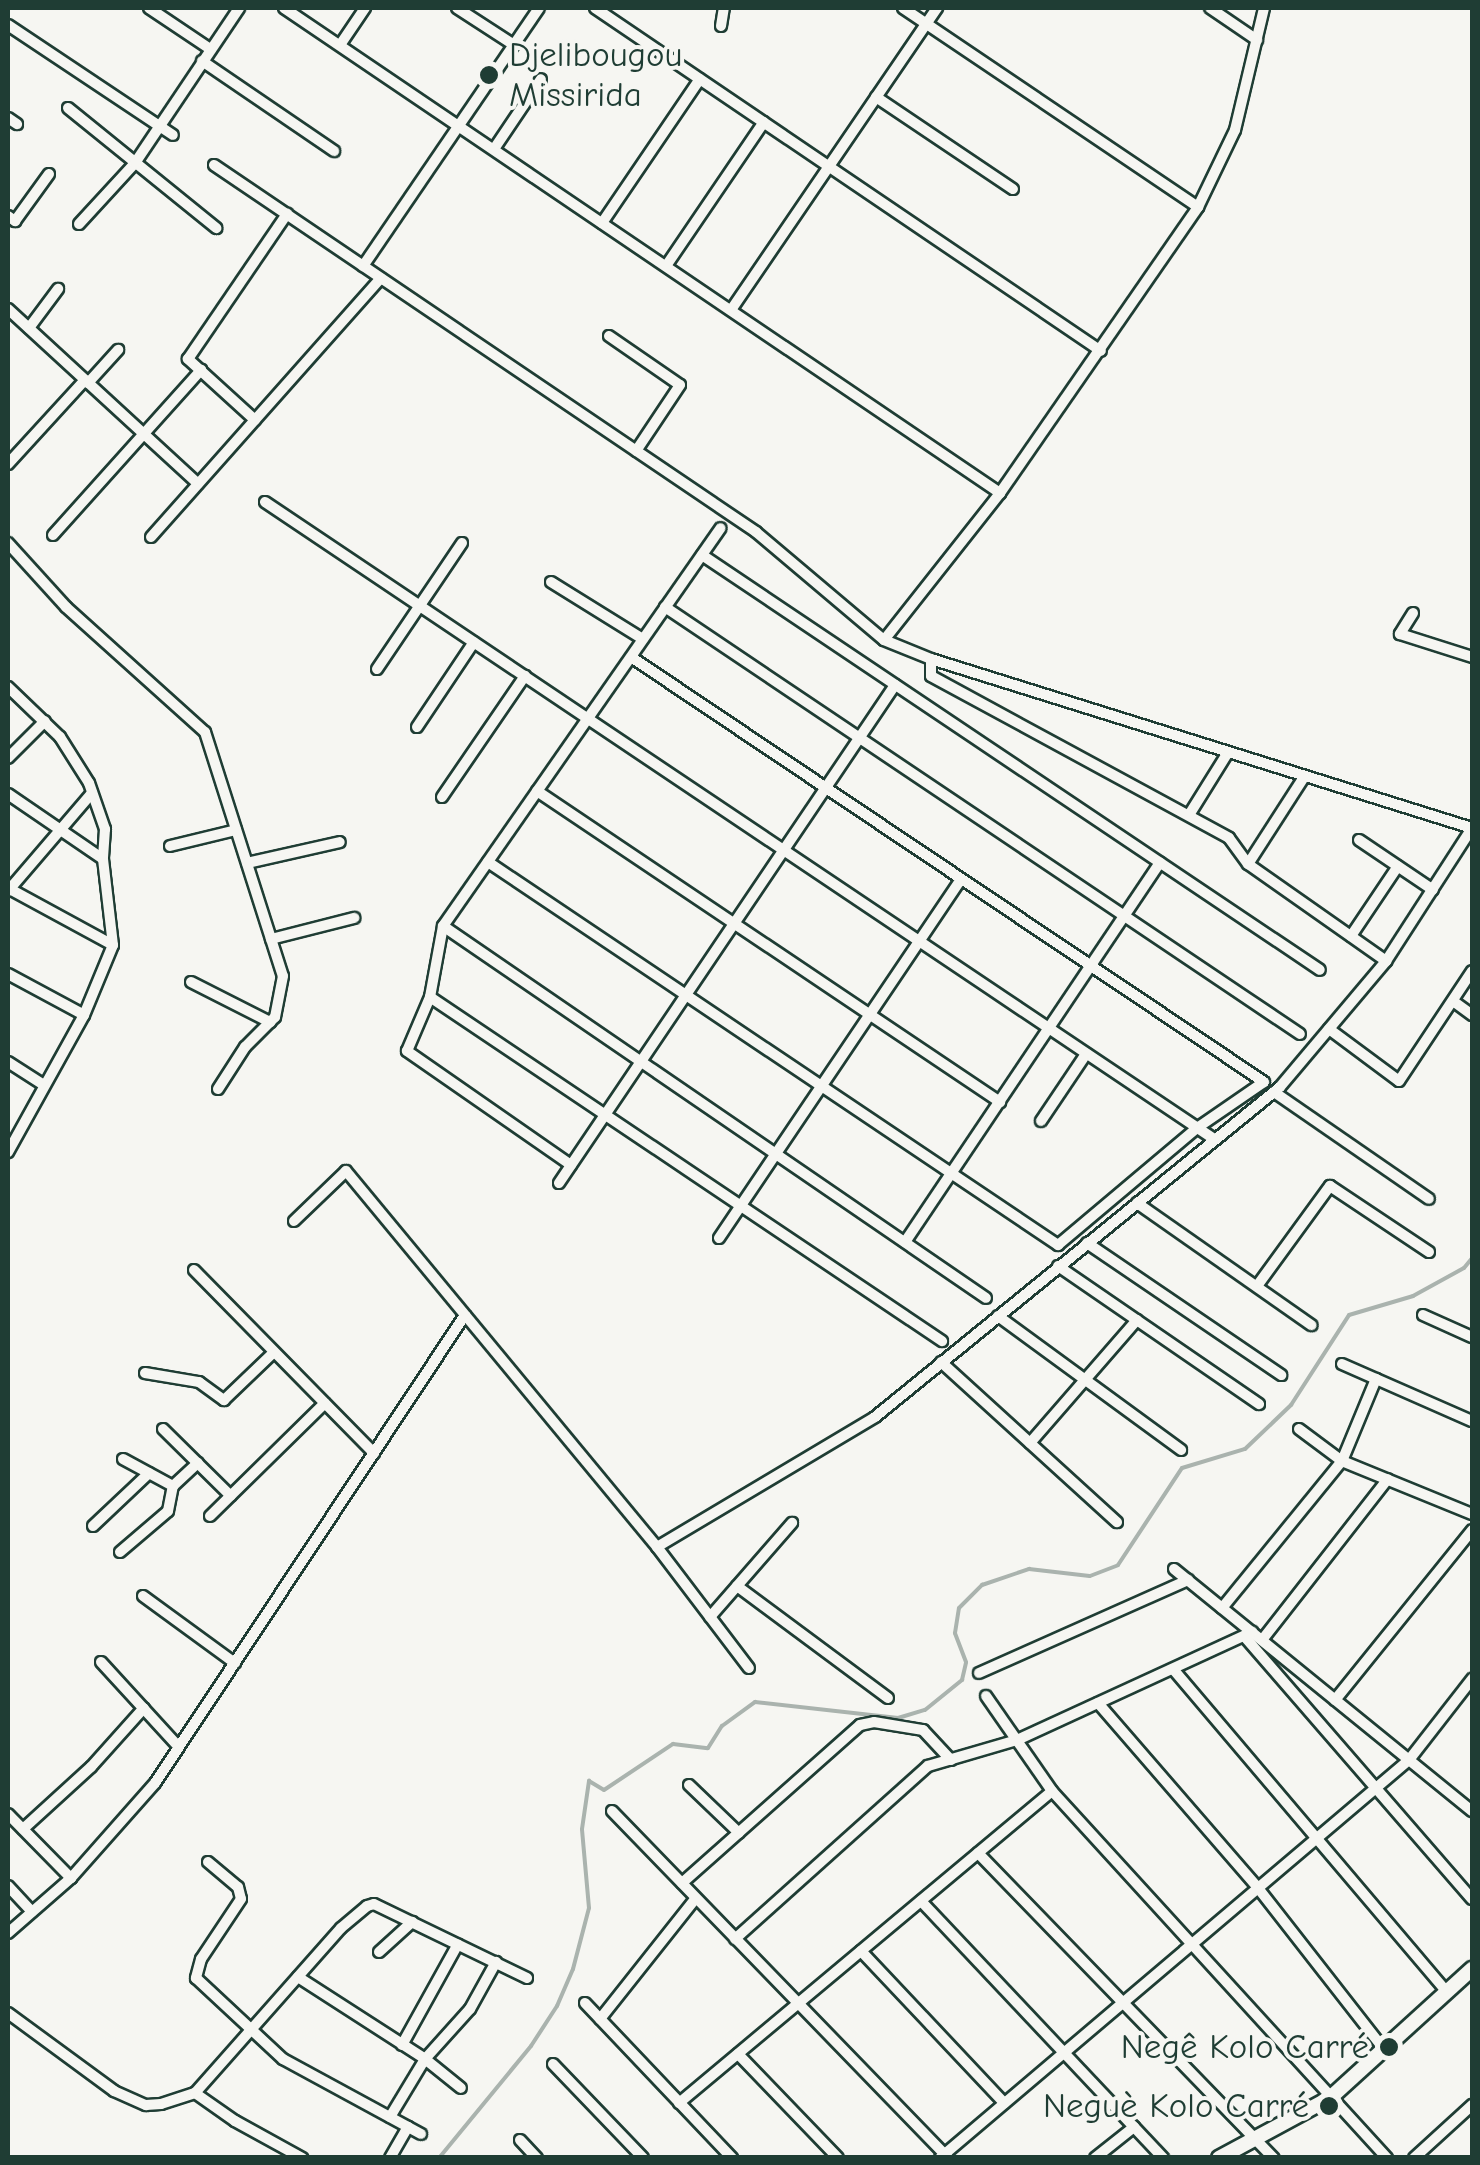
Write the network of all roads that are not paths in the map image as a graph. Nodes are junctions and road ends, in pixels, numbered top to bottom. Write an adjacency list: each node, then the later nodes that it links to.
1 (149, 8): 19 (street)
2 (238, 8): 19 (street)
3 (284, 8): 17 (street)
4 (365, 8): 17 (street)
5 (456, 8): 18 (street)
6 (539, 8): 18 (street)
7 (595, 8): 22 (street)
8 (724, 8): 15 (street)
9 (903, 8): 13 (street)
10 (937, 8): 13 (street)
11 (1210, 8): 16 (street)
12 (1264, 8): 16 (street)
13 (926, 23): 23 (street); 36 (street)
14 (8, 24): 26 (street)
15 (721, 26)
16 (1258, 40): 36 (street)
17 (340, 45): 27 (street)
18 (514, 45): 27 (street)
19 (210, 49): 20 (street)
20 (202, 61): 26 (street); 30 (street)
21 (542, 78): 29 (street)
22 (700, 78): 25 (street); 39 (street)
23 (876, 96): 33 (street); 35 (street)
24 (68, 108): 31 (street)
25 (764, 122): 33 (street); 43 (street)
26 (159, 126): 28 (street); 31 (street)
27 (459, 126): 29 (street); 42 (street)
28 (173, 135)
29 (494, 149): 39 (street)
30 (334, 151)
31 (136, 163): 40 (street); 41 (street)
32 (214, 165): 37 (street)
33 (829, 166): 47 (street); 51 (street)
34 (49, 174): 38 (street)
35 (1014, 189)
36 (1198, 207): 51 (street)
37 (287, 214): 42 (street); 52 (street)
38 (8, 216)
39 (602, 223): 43 (street)
40 (79, 224)
41 (216, 228)
42 (363, 266): 44 (street)
43 (666, 266): 47 (street)
44 (381, 278): 54 (street); 56 (street)
45 (58, 289): 48 (street)
46 (8, 309): 48 (street)
47 (731, 310): 59 (street)
48 (28, 328): 53 (street)
49 (609, 336): 56 (street)
50 (118, 350): 53 (street)
51 (1101, 350): 59 (street)
52 (201, 370): 54 (street); 55 (street)
53 (86, 381): 55 (street); 57 (street)
54 (256, 420): 58 (street)
55 (144, 434): 58 (street); 62 (street)
56 (636, 451): 72 (street)
57 (8, 464)
58 (198, 484): 63 (street)
59 (1000, 493): 72 (street)
60 (265, 502): 68 (street)
61 (721, 528): 66 (street)
62 (53, 535)
63 (151, 537)
64 (8, 543): 96 (street)
65 (462, 544): 68 (street)
66 (702, 555): 69 (street); 79 (street)
67 (551, 582): 71 (street)
68 (420, 606): 73 (street); 77 (street)
69 (665, 608): 71 (street); 84 (street)
70 (1414, 613): 75 (street)
71 (643, 640): 74 (street)
72 (884, 640): 76 (street)
73 (474, 642): 78 (street); 83 (street)
74 (631, 657): 81 (street); 88 (street)
75 (1472, 657)
76 (931, 660): 85 (street); 93 (street)
77 (378, 670)
78 (525, 676): 81 (street); 92 (street)
79 (895, 684): 84 (street); 104 (street)
80 (8, 687): 82 (street)
81 (588, 718): 89 (street); 100 (street)
82 (46, 721): 86 (street); 90 (street)
83 (417, 727)
84 (859, 738): 88 (street); 110 (street)
85 (1227, 754): 87 (street); 93 (street)
86 (8, 758)
87 (1304, 777): 94 (street); 105 (street)
88 (826, 788): 100 (street); 107 (street)
89 (537, 791): 102 (street); 112 (street)
90 (92, 793): 95 (street); 101 (street)
91 (8, 794): 95 (street)
92 (442, 797)
93 (1189, 815): 105 (street)
94 (1472, 828): 109 (street)
95 (60, 830): 101 (street); 108 (street)
96 (236, 830): 99 (street); 103 (street)
97 (1360, 840): 106 (street)
98 (340, 842): 103 (street)
99 (170, 846)
100 (784, 850): 112 (street); 116 (street)
101 (103, 858): 117 (street)
102 (488, 862): 113 (street); 124 (street)
103 (247, 863): 115 (street)
104 (1160, 863): 110 (street); 120 (street)
105 (1248, 864): 114 (street)
106 (1398, 866): 109 (street); 114 (street)
107 (961, 878): 116 (street); 119 (street)
108 (8, 889): 117 (street)
109 (1433, 890): 118 (street)
110 (1124, 916): 119 (street); 133 (street)
111 (354, 918): 115 (street)
112 (734, 924): 124 (street); 127 (street)
113 (443, 926): 125 (street); 136 (street)
114 (1350, 936): 118 (street)
115 (271, 938): 130 (street)
116 (919, 941): 127 (street); 131 (street)
117 (113, 945): 129 (street)
118 (1386, 961): 132 (street)
119 (1091, 966): 131 (street); 144 (street)
120 (1320, 970)
121 (1472, 971): 126 (street)
122 (8, 974): 129 (street)
123 (191, 982): 130 (street)
124 (686, 995): 136 (street); 138 (street)
125 (430, 997): 142 (street); 148 (street)
126 (1453, 1001): 128 (street); 132 (street)
127 (870, 1014): 138 (street); 141 (street)
128 (1472, 1014)
129 (84, 1015): 137 (street)
130 (270, 1022): 139 (street)
131 (1049, 1028): 134 (street); 141 (street)
132 (1329, 1030): 140 (street)
133 (1300, 1034)
134 (1086, 1054): 143 (street); 144 (street)
135 (8, 1062): 137 (street)
136 (641, 1062): 142 (street); 147 (street)
137 (44, 1085): 146 (street)
138 (821, 1086): 147 (street); 149 (street)
139 (218, 1089)
140 (1274, 1092): 145 (street); 151 (street)
141 (1000, 1102): 149 (street)
142 (605, 1115): 148 (street); 153 (street)
143 (1041, 1121)
144 (1197, 1128): 145 (street); 149 (street)
145 (1214, 1140): 152 (street)
146 (8, 1152)
147 (776, 1154): 153 (street); 156 (street)
148 (572, 1165): 150 (street)
149 (951, 1173): 156 (street)
150 (559, 1183)
151 (1429, 1199)
152 (1136, 1202): 157 (street); 161 (street)
153 (740, 1206): 155 (street); 169 (street)
154 (294, 1221): 163 (street)
155 (719, 1238)
156 (905, 1242): 162 (street)
157 (1087, 1243): 159 (street); 174 (street)
158 (1429, 1252): 161 (street)
159 (1058, 1266): 164 (street); 166 (street)
160 (194, 1270): 170 (street)
161 (1257, 1286): 167 (street)
162 (986, 1298)
163 (466, 1315): 184 (street); 198 (street)
164 (998, 1316): 171 (street); 176 (street)
165 (1423, 1316): 168 (street)
166 (1138, 1320): 176 (street); 178 (street)
167 (1312, 1325)
168 (1472, 1337)
169 (942, 1342)
170 (274, 1352): 173 (street); 177 (street)
171 (941, 1362): 182 (street); 198 (street)
172 (1342, 1364): 175 (street)
173 (145, 1373)
174 (1281, 1375)
175 (1376, 1379): 179 (street); 186 (street)
176 (1086, 1380): 182 (street); 183 (street)
177 (325, 1403): 184 (street); 191 (street)
178 (1259, 1404)
179 (1472, 1421)
180 (163, 1428): 187 (street)
181 (1299, 1430): 186 (street)
182 (1030, 1443): 194 (street)
183 (1181, 1450)
184 (374, 1453): 209 (street)
185 (123, 1459): 188 (street)
186 (1342, 1461): 189 (street); 204 (street)
187 (198, 1463): 190 (street); 191 (street)
188 (149, 1473): 190 (street); 196 (street)
189 (1388, 1480): 192 (street); 207 (street)
190 (173, 1486): 199 (street)
191 (231, 1496): 193 (street)
192 (1472, 1514)
193 (210, 1516)
194 (1117, 1522)
195 (792, 1523): 202 (street)
196 (93, 1526)
197 (1472, 1530): 216 (street)
198 (657, 1548): 205 (street)
199 (120, 1552)
200 (1174, 1569): 201 (street)
201 (1188, 1580): 204 (street); 212 (street)
202 (737, 1586): 205 (street); 215 (street)
203 (144, 1596): 209 (street)
204 (1222, 1608): 206 (street)
205 (710, 1617): 210 (street)
206 (1248, 1634): 207 (street); 211 (street); 224 (street)
207 (1262, 1640): 216 (street)
208 (101, 1662): 218 (street)
209 (235, 1663): 220 (street)
210 (749, 1668)
211 (1173, 1668): 217 (street); 231 (street)
212 (980, 1673)
213 (1472, 1679): 222 (street)
214 (986, 1696): 219 (street)
215 (888, 1698)
216 (1335, 1700): 222 (street)
217 (1098, 1703): 219 (street); 237 (street)
218 (144, 1708): 220 (street); 229 (street)
219 (1016, 1740): 221 (street); 225 (street)
220 (179, 1747): 234 (street)
221 (951, 1760): 230 (street); 244 (street)
222 (1409, 1760): 224 (street); 227 (street)
223 (689, 1785): 230 (street)
224 (1376, 1788): 231 (street); 238 (street)
225 (1052, 1791): 232 (street); 246 (street)
226 (612, 1812): 235 (street)
227 (1472, 1812)
228 (8, 1814): 229 (street)
229 (23, 1829): 234 (street)
230 (739, 1833): 235 (street)
231 (1314, 1840): 237 (street); 253 (street)
232 (978, 1853): 240 (street); 256 (street)
233 (208, 1862): 259 (street)
234 (71, 1878): 241 (street)
235 (682, 1884): 239 (street)
236 (8, 1886): 241 (street)
237 (1258, 1888): 246 (street); 261 (street)
238 (1471, 1892)
239 (696, 1898): 244 (street); 258 (street)
240 (921, 1901): 247 (street); 262 (street)
241 (32, 1912): 243 (street)
242 (412, 1922): 245 (street); 248 (street); 251 (street)
243 (8, 1933)
244 (736, 1939): 255 (street)
245 (458, 1944): 249 (street); 260 (street)
246 (1191, 1945): 256 (street); 268 (street)
247 (861, 1951): 255 (street); 270 (street)
248 (379, 1952)
249 (496, 1962): 252 (street); 264 (street)
250 (1472, 1969): 253 (street)
251 (298, 1977): 259 (street); 260 (street)
252 (527, 1978)
253 (1447, 1992): 261 (street)
254 (585, 2003): 258 (street)
255 (798, 2003): 263 (street); 278 (street)
256 (1122, 2003): 262 (street); 276 (street)
257 (8, 2013): 267 (street)
258 (600, 2018): 269 (street)
259 (252, 2028): 267 (street); 272 (street)
260 (402, 2045): 264 (street)
261 (1384, 2049): 268 (street)
262 (1064, 2052): 270 (street); 274 (street)
263 (738, 2054): 269 (street); 284 (street)
264 (425, 2059): 266 (street); 272 (street)
265 (553, 2064): 282 (street)
266 (461, 2088)
267 (195, 2093): 279 (street)
268 (1330, 2098): 276 (street); 289 (street)
269 (680, 2103): 283 (street)
270 (1004, 2103): 278 (street)
271 (1472, 2105): 290 (street)
272 (390, 2116): 273 (street)
273 (408, 2126): 275 (street); 280 (street)
274 (1134, 2127): 285 (street); 286 (street)
275 (421, 2134)
276 (1255, 2138): 287 (street); 288 (street)
277 (520, 2140): 281 (street)
278 (944, 2156)
279 (302, 2158)
280 (390, 2158)
281 (537, 2158)
282 (643, 2158)
283 (732, 2158)
284 (838, 2158)
285 (1096, 2158)
286 (1163, 2158)
287 (1219, 2158)
288 (1274, 2158)
289 (1387, 2158)
290 (1414, 2158)

